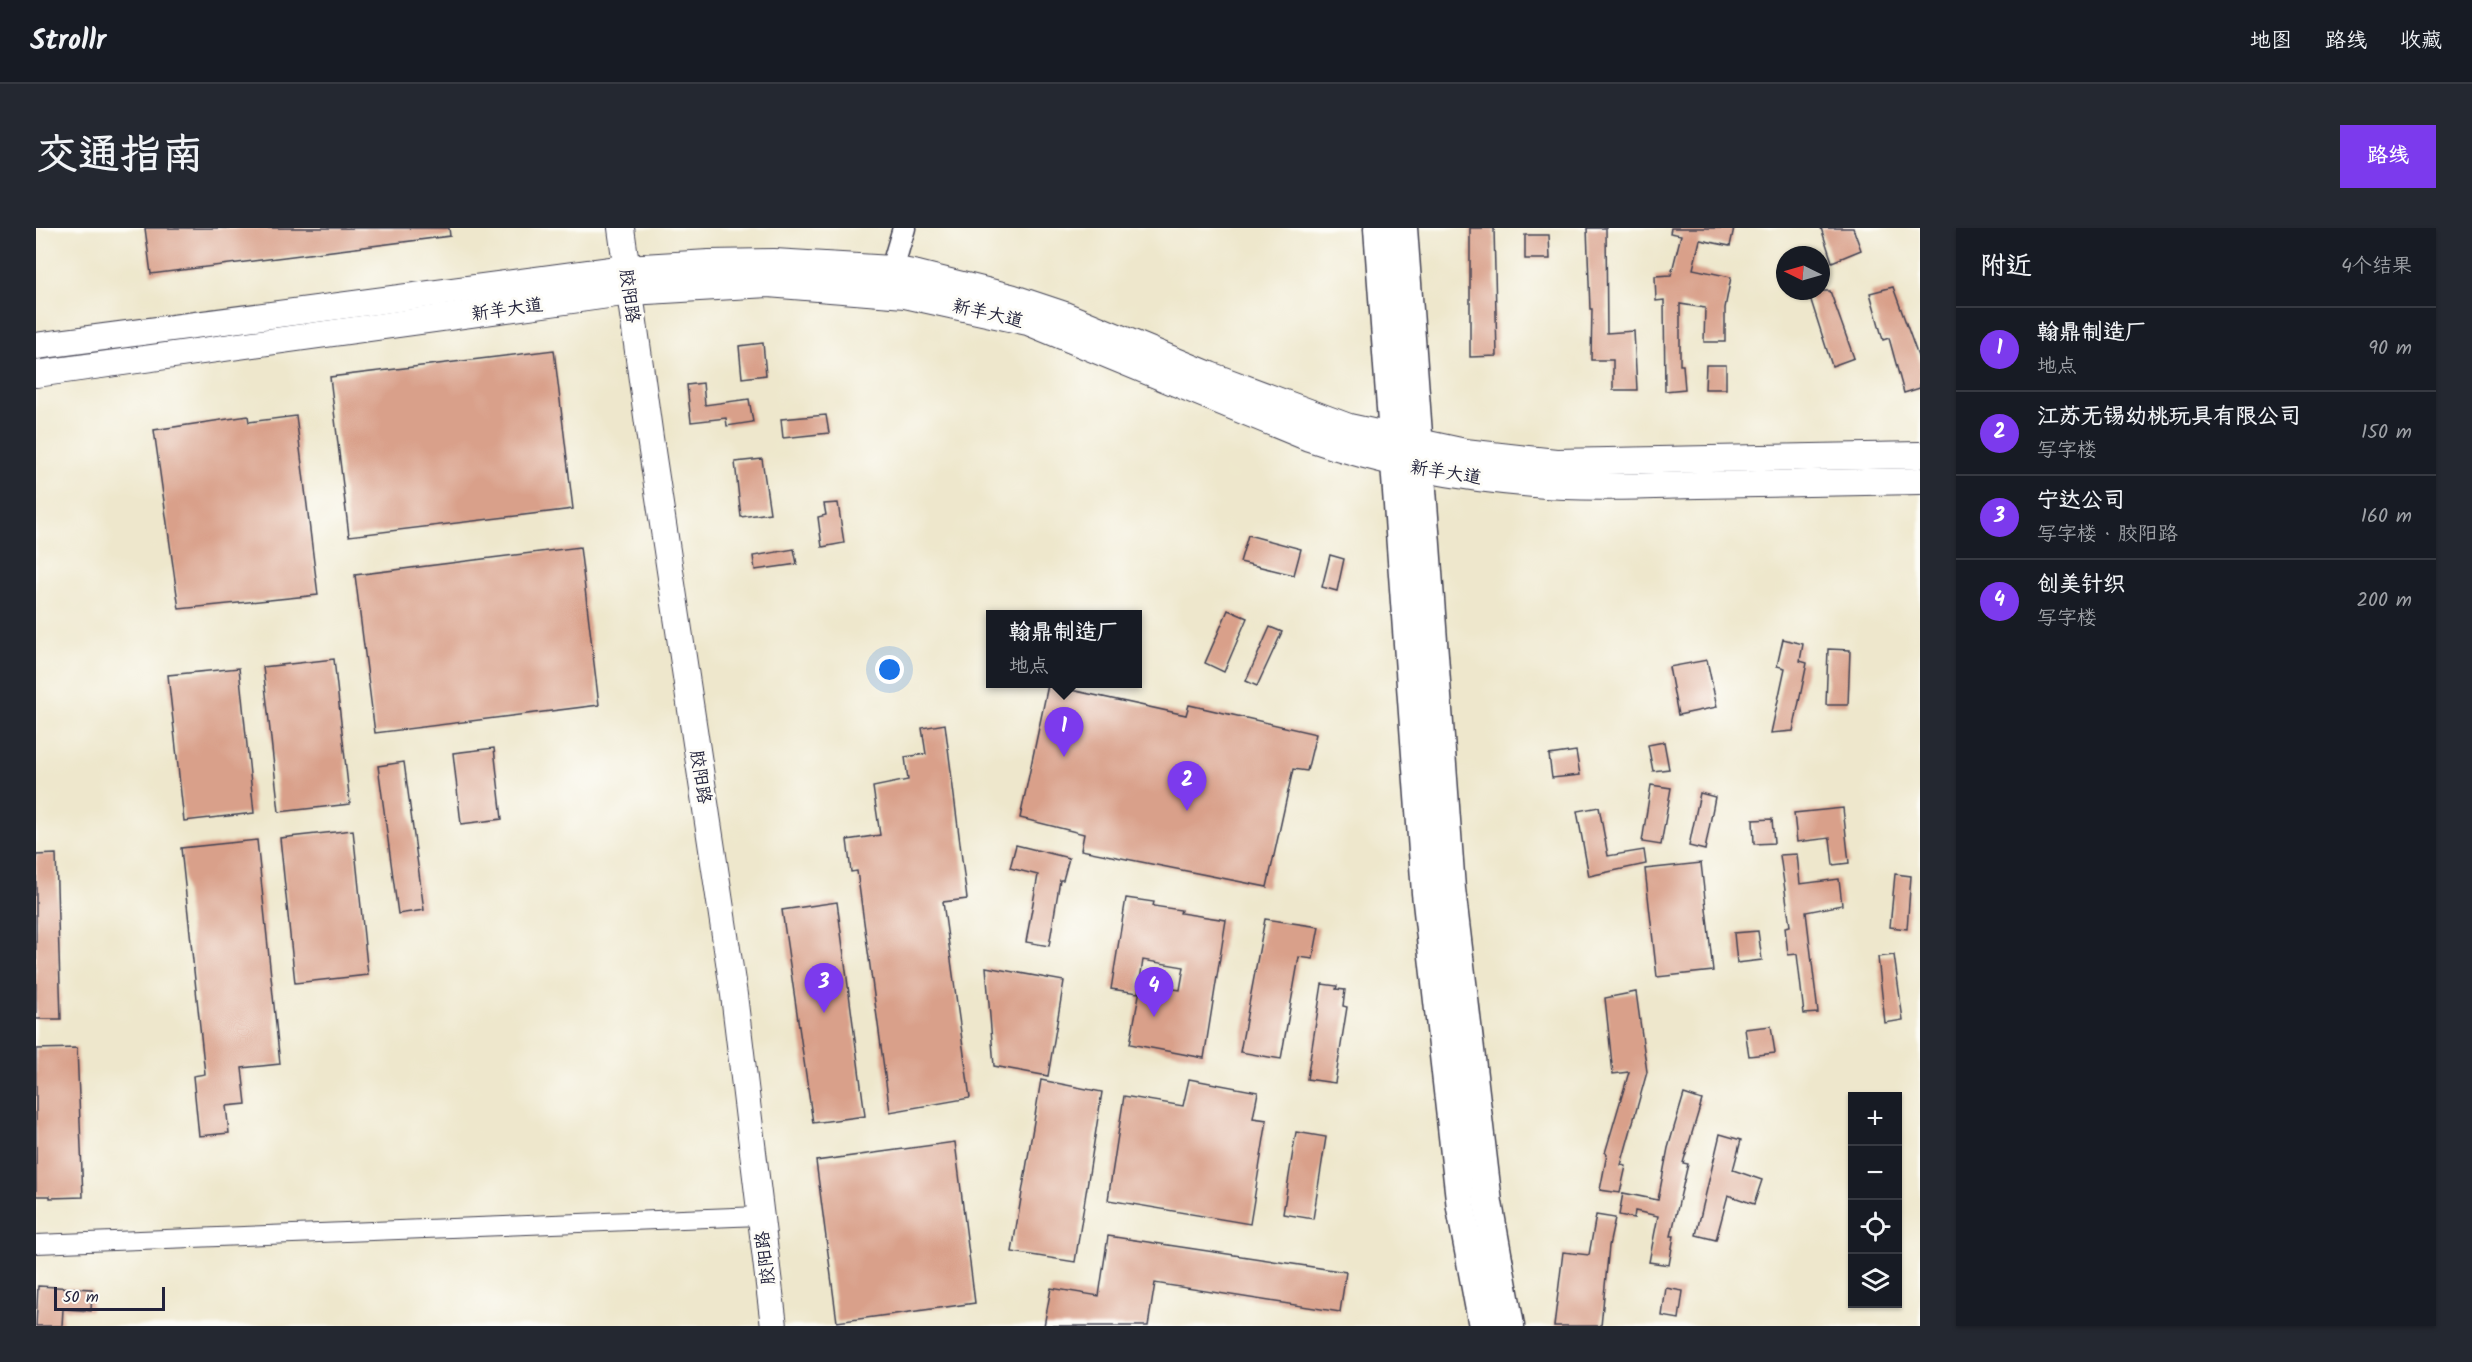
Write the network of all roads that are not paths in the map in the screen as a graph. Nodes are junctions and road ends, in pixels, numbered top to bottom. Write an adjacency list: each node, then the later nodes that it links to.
1 (621, 228): 6 (main road, 胶阳路)
2 (904, 228): 5 (street)
3 (1378, 228): 9 (main road)
4 (1403, 228): 9 (main road)
5 (892, 269): 6 (main road, 新羊大道); 9 (main road, 新羊大道)
6 (628, 280): 7 (main road, 新羊大道); 8 (main road, 新羊大道); 9 (main road, 新羊大道); 12 (main road, 胶阳路)
7 (36, 346)
8 (36, 374)
9 (1406, 453): 10 (main road, 新羊大道); 11 (main road, 新羊大道); 15 (main road); 16 (main road)
10 (1920, 455)
11 (1920, 481)
12 (760, 1216): 13 (street); 14 (main road, 胶阳路)
13 (36, 1244)
14 (774, 1326)
15 (1483, 1326)
16 (1510, 1326)

